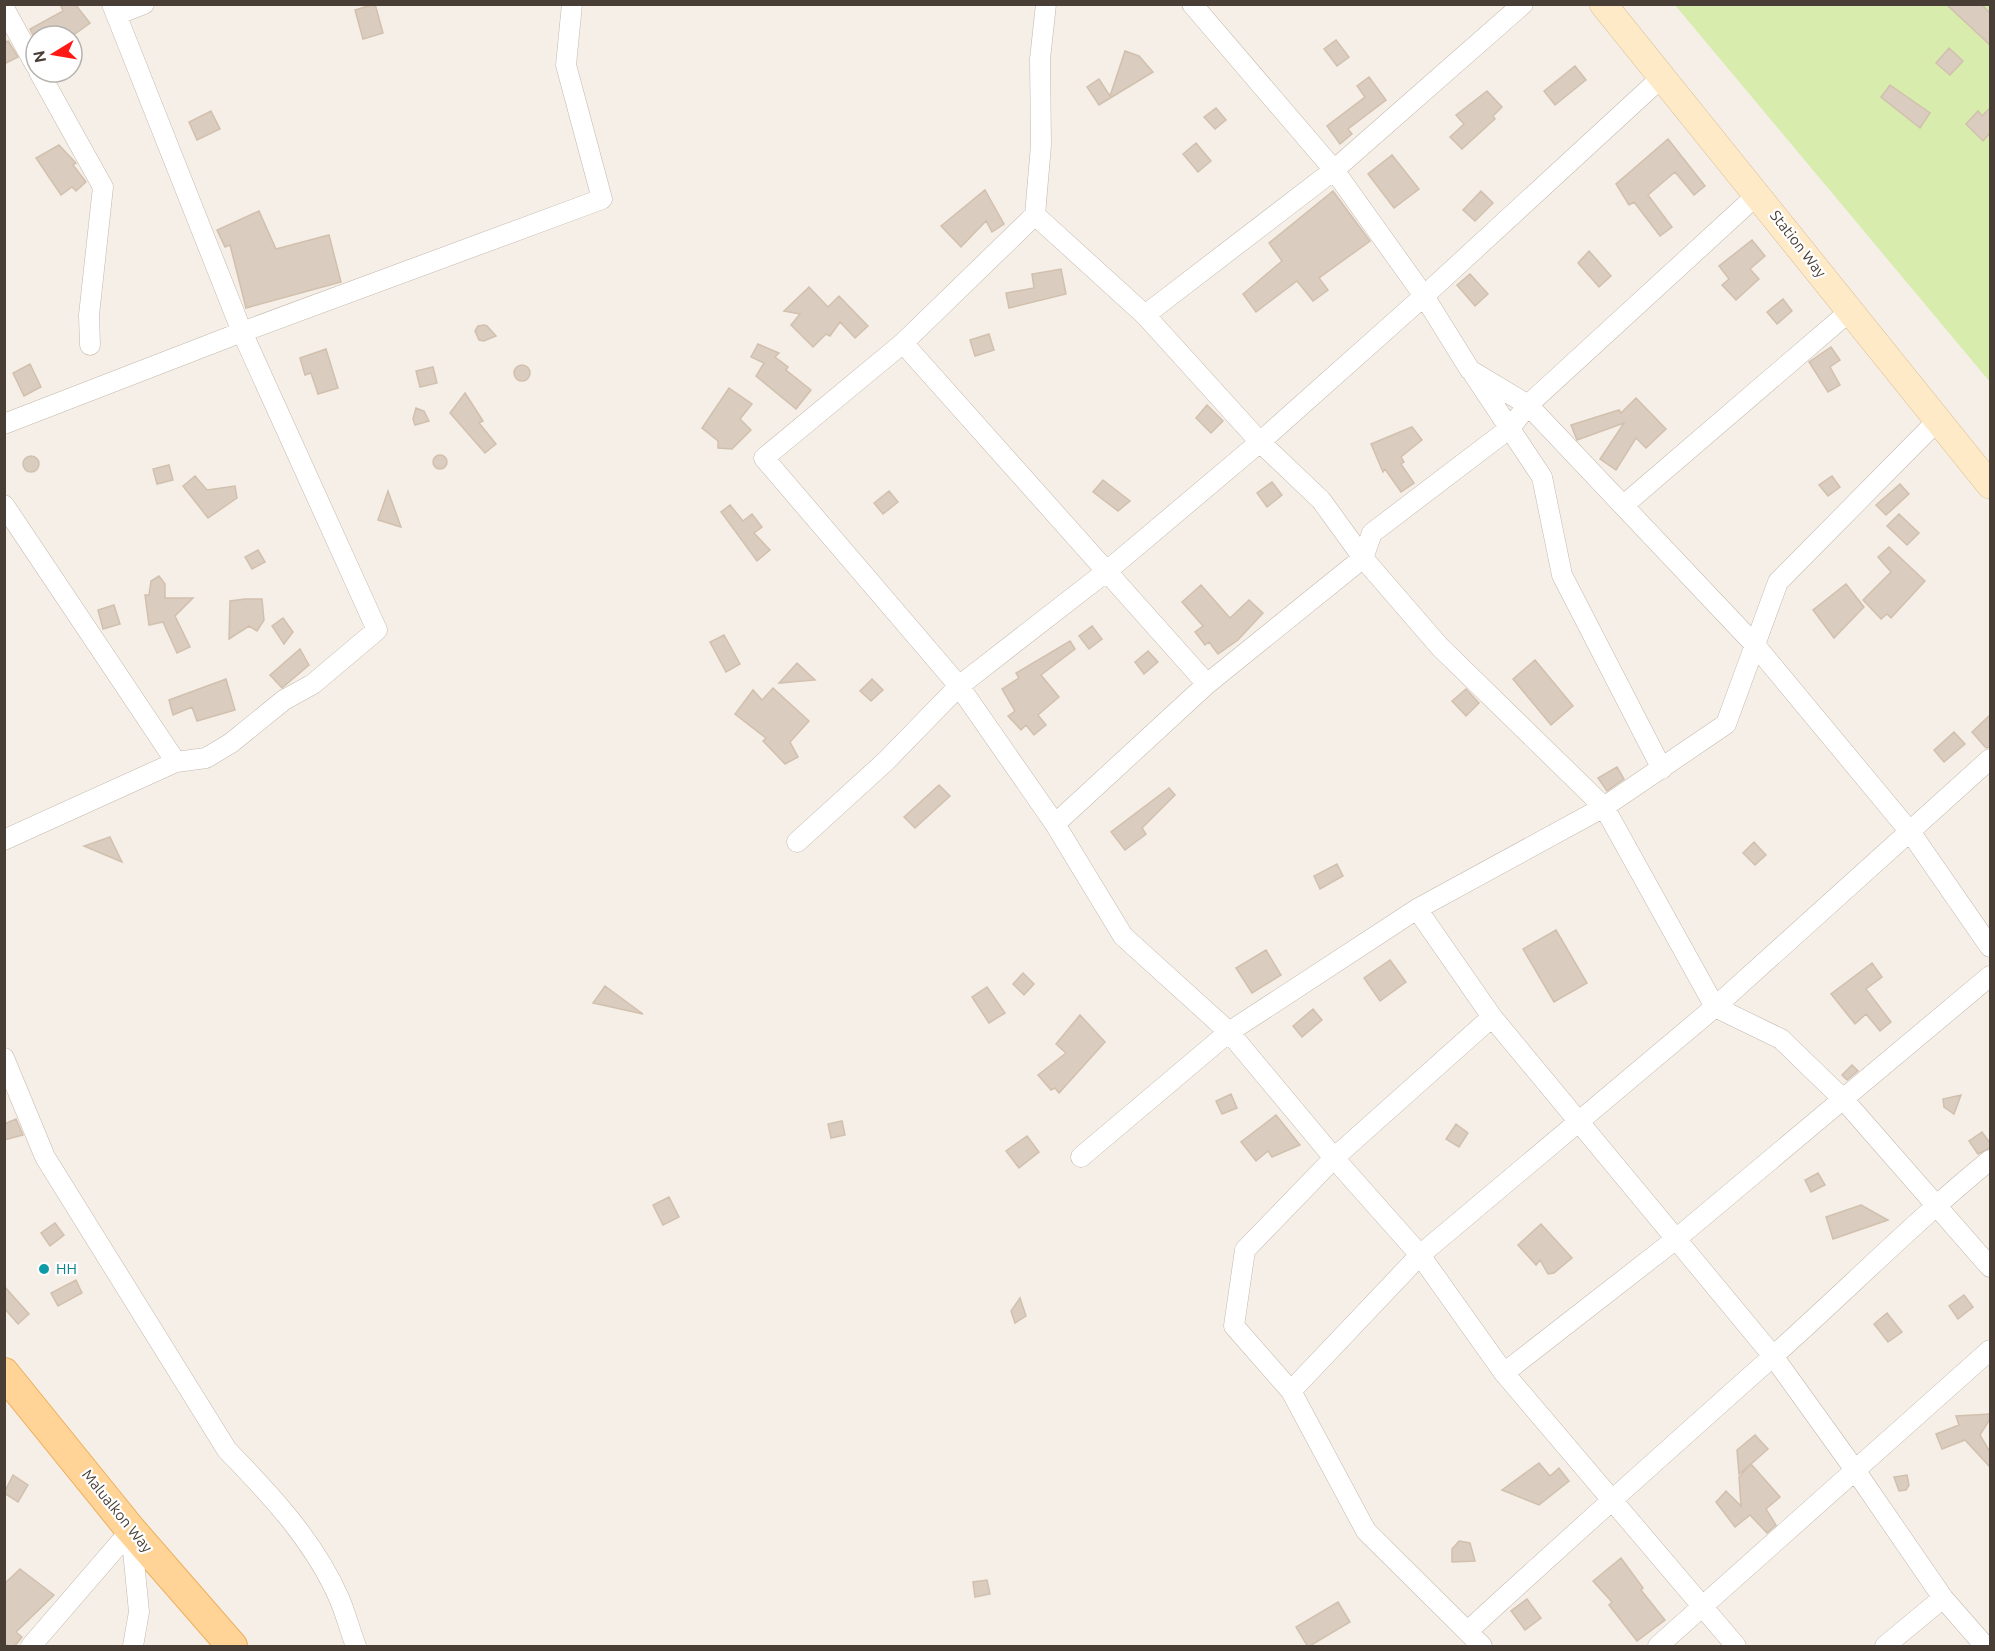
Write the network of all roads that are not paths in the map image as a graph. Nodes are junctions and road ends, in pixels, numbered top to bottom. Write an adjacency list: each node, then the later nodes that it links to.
1 (144, 4): 8 (street)
2 (572, 4): 18 (street)
3 (1046, 4): 14 (street)
4 (1192, 4): 12 (street)
5 (1523, 4): 12 (street)
6 (1603, 4): 10 (main road, Station Way)
7 (4, 8): 9 (street)
8 (114, 10): 18 (street)
9 (24, 44)
10 (1662, 77): 13 (main road, Station Way); 15 (street)
11 (46, 84): 20 (street)
12 (1334, 170): 15 (street); 17 (street)
13 (1758, 194): 16 (main road, Station Way); 22 (street)
14 (1035, 215): 17 (street); 19 (street)
15 (1424, 296): 21 (street); 26 (street)
16 (1850, 310): 23 (main road, Station Way); 28 (street)
17 (1145, 315): 26 (street)
18 (242, 332): 24 (street); 36 (street)
19 (903, 343): 31 (street); 34 (street)
20 (90, 345)
21 (1470, 370): 22 (street); 25 (street)
22 (1528, 405): 25 (street); 28 (street)
23 (1937, 421): 27 (main road, Station Way); 32 (street)
24 (4, 424)
25 (1510, 428): 30 (street); 37 (street)
26 (1260, 442): 30 (street); 31 (street)
27 (1990, 485)
28 (1625, 504): 32 (street)
29 (4, 505): 36 (street)
30 (1363, 558): 33 (street); 38 (street)
31 (1107, 571): 33 (street); 34 (street)
32 (1755, 645): 37 (street); 40 (street)
33 (1207, 684): 39 (street)
34 (959, 687): 39 (street); 42 (street)
35 (1990, 759): 40 (street)
36 (176, 762): 41 (street)
37 (1662, 769): 38 (street)
38 (1604, 807): 43 (street); 46 (street)
39 (1055, 824): 48 (street)
40 (1911, 832): 44 (street); 46 (street)
41 (4, 840)
42 (797, 842)
43 (1417, 909): 47 (street); 48 (street)
44 (1990, 947)
45 (1990, 976): 50 (street)
46 (1715, 1007): 50 (street); 51 (street)
47 (1492, 1017): 51 (street); 53 (street)
48 (1229, 1032): 52 (street); 53 (street)
49 (4, 1058): 73 (street)
50 (1844, 1100): 55 (street); 56 (street)
51 (1579, 1121): 56 (street); 57 (street)
52 (1081, 1157)
53 (1334, 1158): 57 (street); 63 (street)
54 (1990, 1160): 55 (street)
55 (1935, 1205): 58 (street); 60 (street)
56 (1676, 1239): 60 (street); 62 (street)
57 (1420, 1255): 62 (street); 63 (street)
58 (1990, 1267)
59 (1990, 1350): 64 (street)
60 (1773, 1356): 64 (street); 65 (street)
61 (4, 1373): 66 (main road, Malualkon Way)
62 (1504, 1373): 65 (street)
63 (1291, 1391): 69 (street)
64 (1856, 1470): 67 (street); 68 (street)
65 (1611, 1499): 68 (street); 69 (street)
66 (131, 1530): 70 (street); 71 (street); 72 (main road, Malualkon Way)
67 (1943, 1598): 77 (street); 78 (street)
68 (1702, 1605): 75 (street); 76 (street)
69 (1468, 1631): 74 (street)
70 (31, 1647)
71 (133, 1647)
72 (232, 1647)
73 (356, 1647)
74 (1482, 1647)
75 (1658, 1647)
76 (1737, 1647)
77 (1885, 1647)
78 (1985, 1647)

